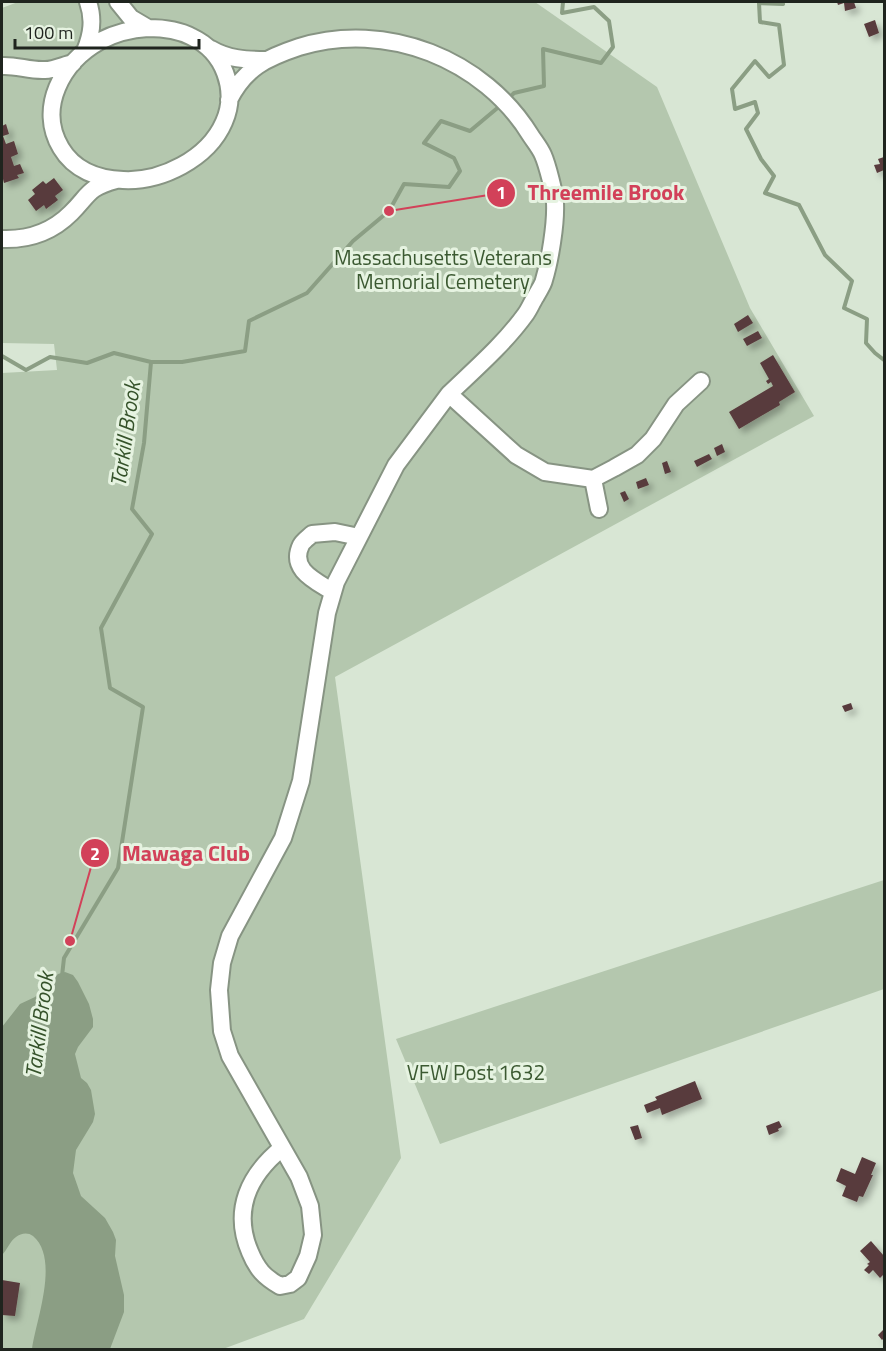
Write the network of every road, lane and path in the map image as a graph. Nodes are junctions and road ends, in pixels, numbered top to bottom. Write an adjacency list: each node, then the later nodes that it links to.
1 (88, 2): 5 (lane)
2 (118, 2): 3 (lane)
3 (148, 28): 4 (lane); 5 (lane)
4 (210, 49): 6 (lane); 8 (lane)
5 (79, 57): 7 (lane); 9 (lane)
6 (266, 60): 8 (lane); 12 (lane)
7 (2, 66)
8 (229, 100): 9 (lane)
9 (116, 180): 10 (lane)
10 (2, 239)
11 (701, 381): 13 (lane)
12 (449, 394): 13 (lane); 15 (lane)
13 (593, 478): 14 (lane)
14 (599, 509)
15 (359, 537): 16 (lane); 16 (lane)
16 (333, 592): 17 (lane)
17 (282, 1148): 17 (lane)

